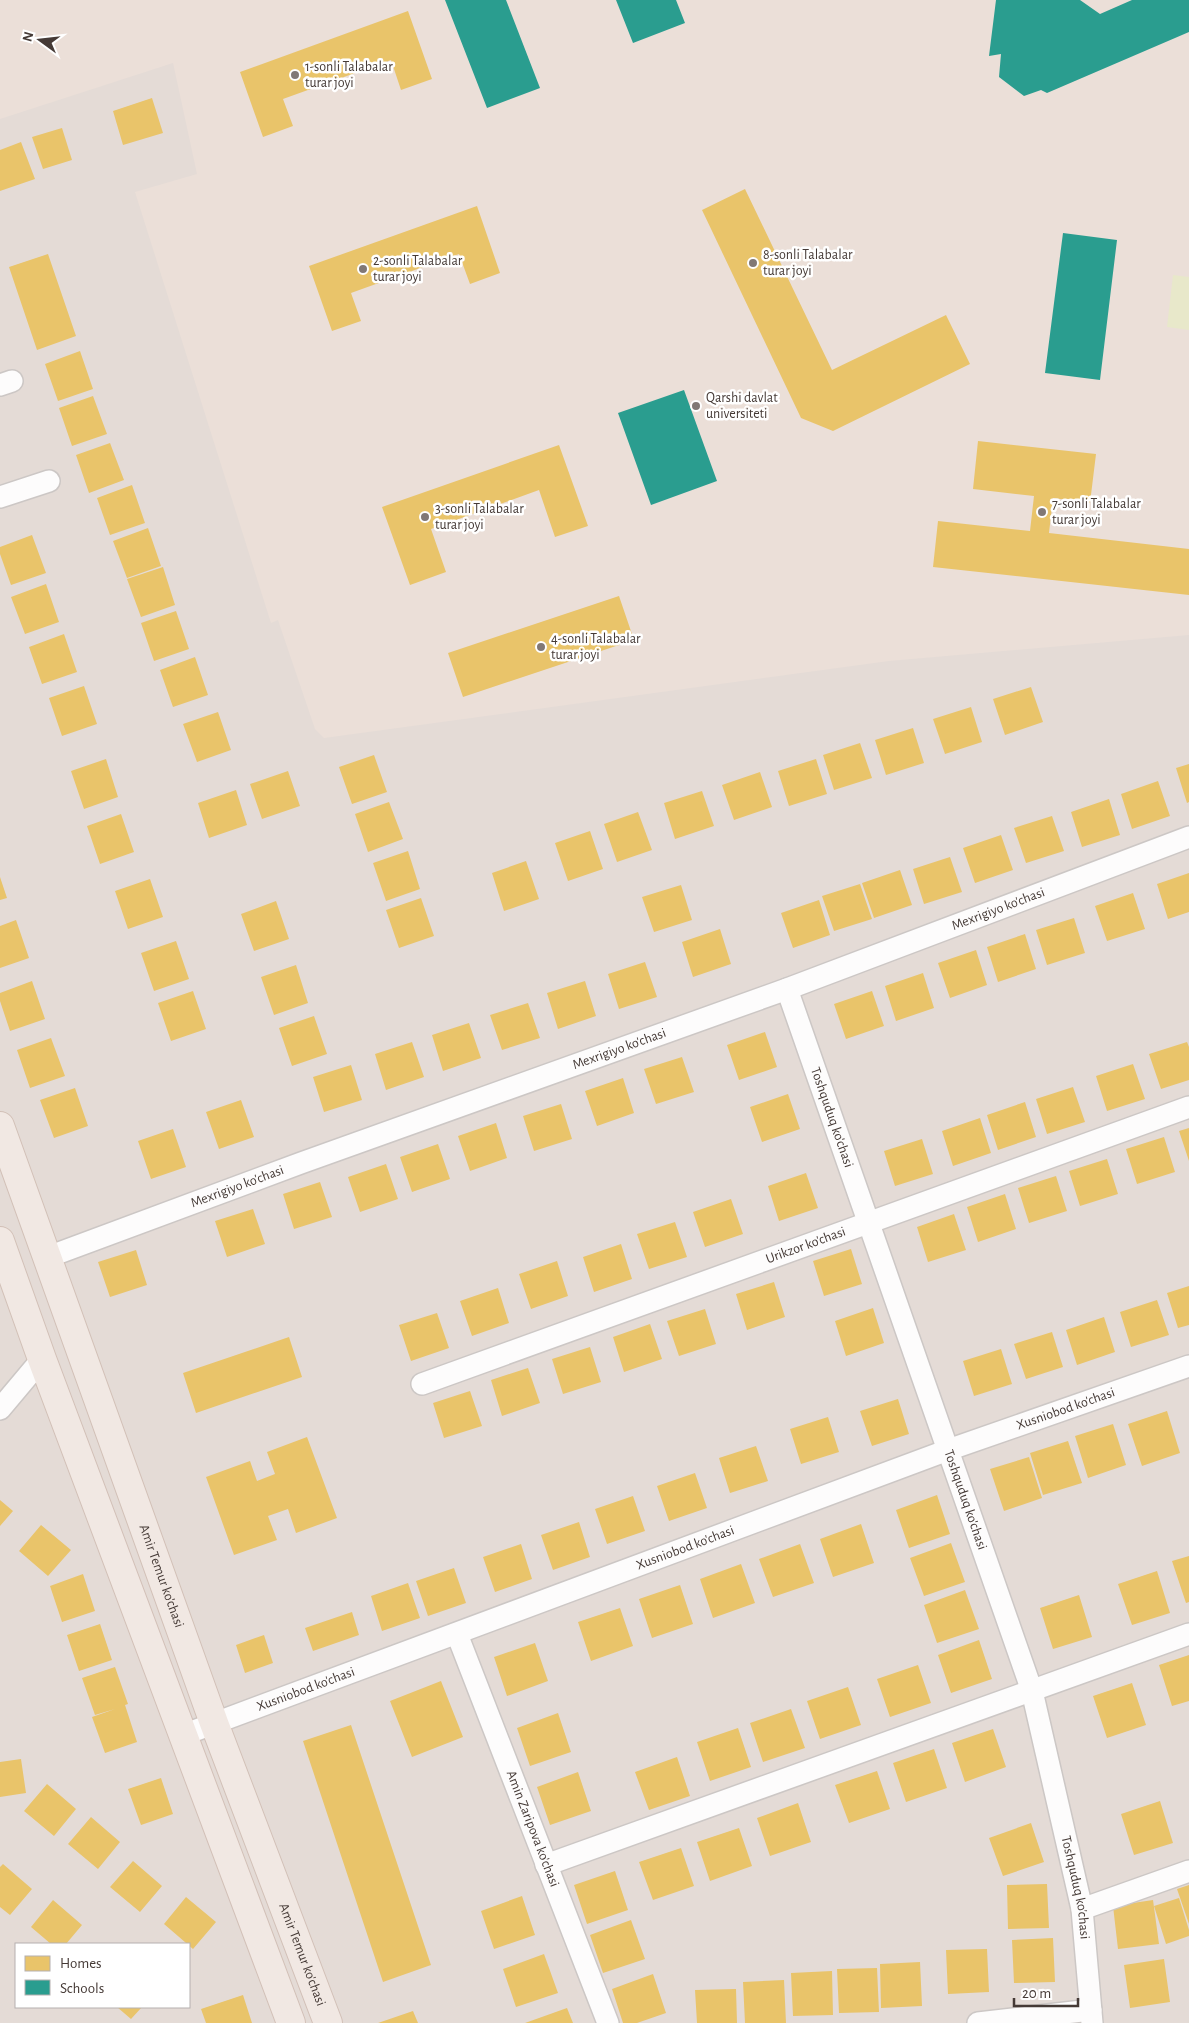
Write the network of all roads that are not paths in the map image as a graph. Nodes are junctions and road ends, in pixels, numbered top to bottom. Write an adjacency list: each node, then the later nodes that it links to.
1 (49, 481): 2 (street)
2 (0, 497)
3 (1189, 837): 4 (street, Mexrigiyo ko'chasi)
4 (787, 989): 7 (street, Toshquduq ko'chasi); 9 (street, Mexrigiyo ko'chasi)
5 (1189, 1107): 7 (street, Urikzor ko'chasi)
6 (0, 1126): 9 (main road, Amir Temur ko'chasi)
7 (869, 1224): 12 (street, Urikzor ko'chasi); 14 (street, Toshquduq ko'chasi)
8 (0, 1241): 10 (main road)
9 (48, 1257): 18 (main road, Amir Temur ko'chasi)
10 (42, 1359): 13 (street); 19 (main road)
11 (1189, 1366): 14 (street, Xusniobod ko'chasi)
12 (422, 1384)
13 (0, 1409)
14 (948, 1450): 15 (street, Xusniobod ko'chasi); 17 (street, Toshquduq ko'chasi)
15 (457, 1634): 18 (street, Xusniobod ko'chasi); 20 (street, Amin Zaripova ko'chasi)
16 (1189, 1634): 17 (street)
17 (1032, 1691): 20 (street); 22 (street, Toshquduq ko'chasi)
18 (214, 1723): 19 (street, Xusniobod ko'chasi); 25 (main road, Amir Temur ko'chasi)
19 (183, 1735): 24 (main road)
20 (546, 1864): 26 (street, Amin Zaripova ko'chasi)
21 (1189, 1871): 22 (street)
22 (1082, 1909): 23 (street, Toshquduq ko'chasi)
23 (1091, 2017): 27 (street)
24 (292, 2023)
25 (328, 2023)
26 (608, 2023)
27 (978, 2023)

